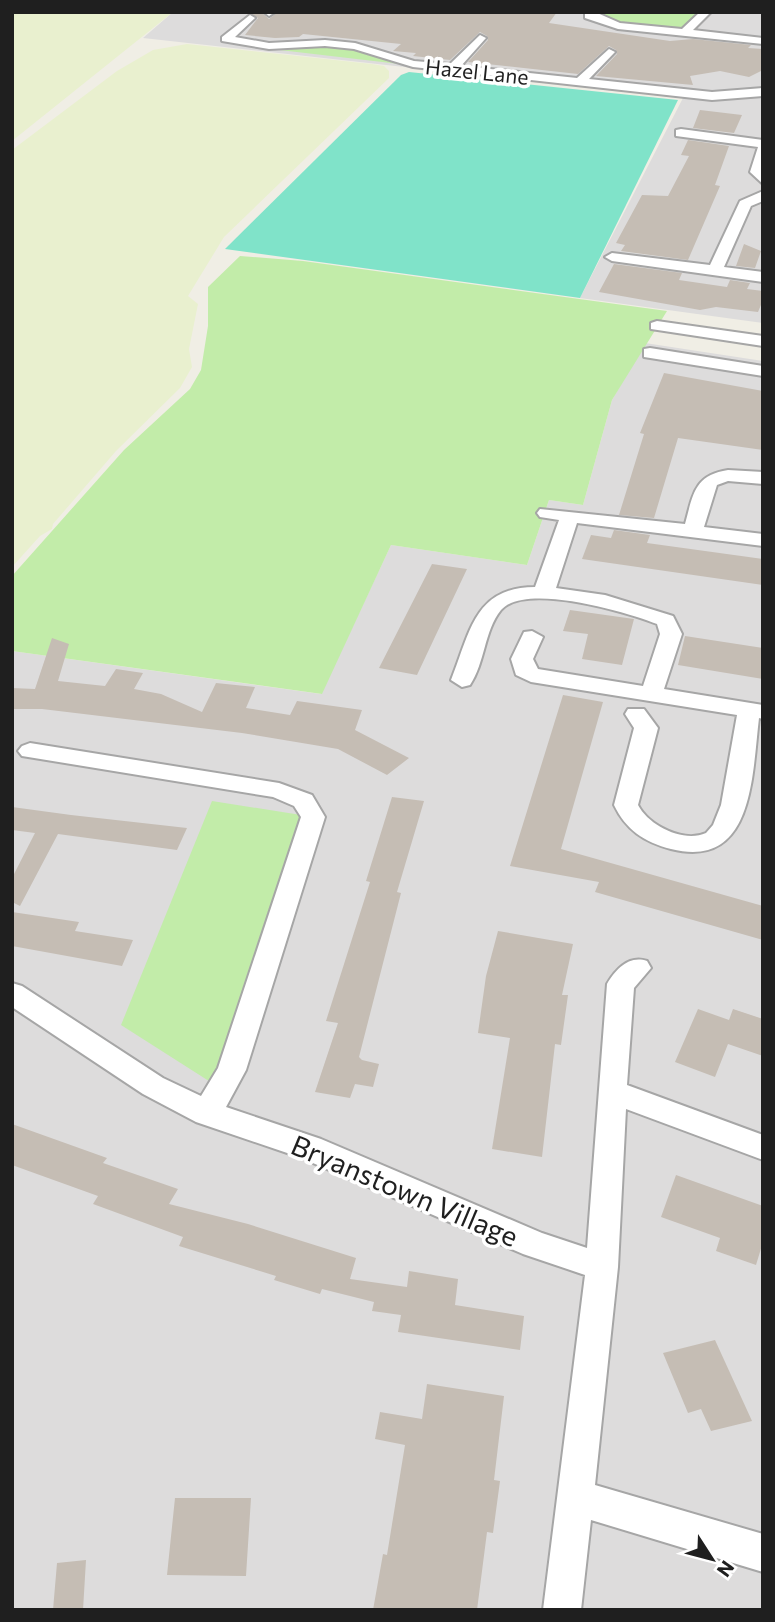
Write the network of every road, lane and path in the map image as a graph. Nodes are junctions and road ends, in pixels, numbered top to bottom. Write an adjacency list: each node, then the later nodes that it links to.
1 (590, 12): 4 (street)
2 (706, 12): 4 (street)
3 (250, 18): 8 (street, Hazel Lane)
4 (684, 33): 6 (street)
5 (480, 38): 8 (street)
6 (763, 41)
7 (609, 52): 10 (street)
8 (453, 68): 10 (street, Hazel Lane)
9 (722, 81): 12 (street)
10 (580, 82): 12 (street, Hazel Lane)
11 (763, 92): 12 (street, Hazel Lane)
12 (746, 95)
13 (681, 132): 14 (street)
14 (763, 144)
15 (763, 150): 16 (street)
16 (763, 180)
17 (763, 195): 19 (street)
18 (612, 257): 19 (street)
19 (715, 271): 20 (street)
20 (763, 277)
21 (657, 326): 22 (street)
22 (714, 334): 23 (street); 25 (street)
23 (763, 341)
24 (650, 353): 25 (street)
25 (704, 362): 26 (street)
26 (763, 371)
27 (763, 478): 30 (street)
28 (547, 513): 29 (street)
29 (570, 516): 30 (street); 32 (street)
30 (693, 530): 31 (street)
31 (763, 540)
32 (544, 592): 34 (street); 35 (street)
33 (532, 637): 35 (street)
34 (462, 680)
35 (652, 693): 36 (street)
36 (756, 711): 37 (street)
37 (636, 714)
38 (30, 751): 42 (street)
39 (637, 968): 41 (street)
40 (12, 993): 42 (street, Bryanstown Village)
41 (614, 1092): 43 (street); 44 (street)
42 (207, 1113): 44 (street, Bryanstown Village)
43 (763, 1148)
44 (602, 1267): 45 (street)
45 (573, 1498): 46 (street); 47 (street)
46 (763, 1553)
47 (562, 1610)

